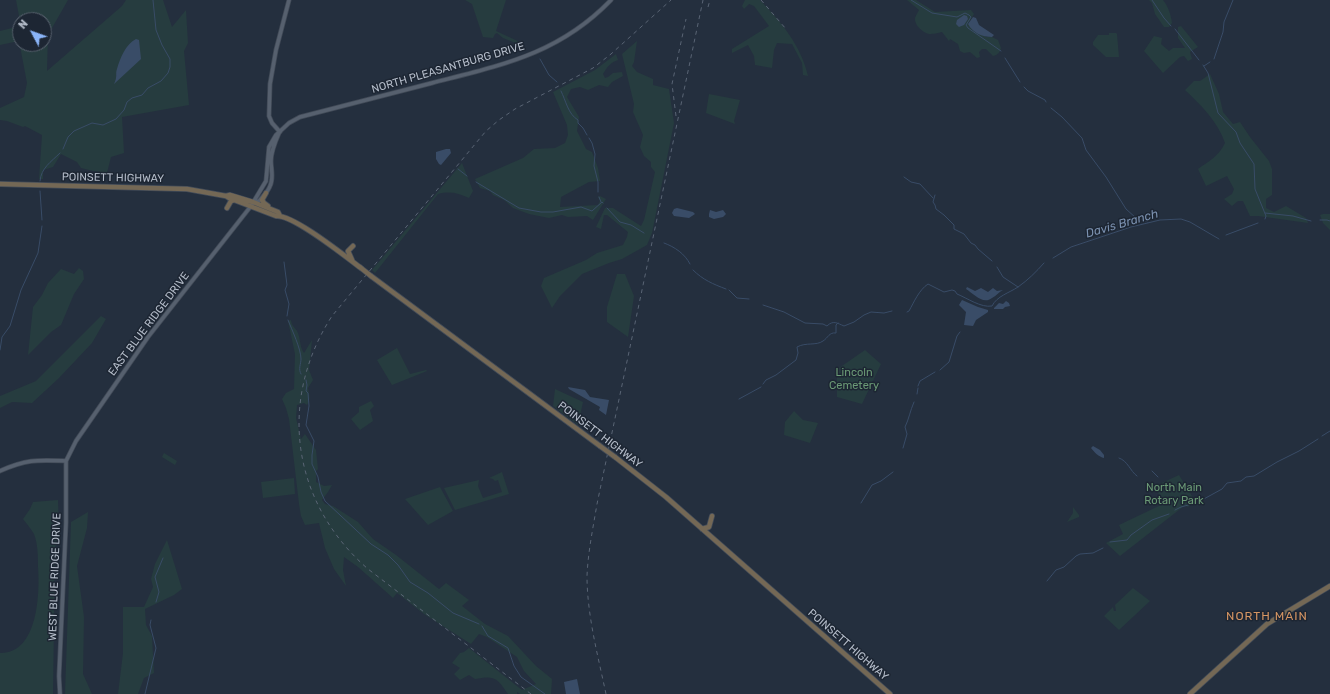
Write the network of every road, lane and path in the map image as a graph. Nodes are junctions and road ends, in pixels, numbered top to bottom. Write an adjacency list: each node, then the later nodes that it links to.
1 (289, 0): 3 (main road)
2 (611, 0): 3 (main road, NORTH PLEASANTBURG DRIVE)
3 (280, 132): 5 (main road); 8 (main road)
4 (0, 184): 6 (highway, POINSETT HIGHWAY)
5 (266, 193): 8 (main road); 10 (highway)
6 (226, 196): 7 (highway, POINSETT HIGHWAY); 8 (highway, POINSETT HIGHWAY)
7 (234, 200): 8 (highway, POINSETT HIGHWAY); 9 (highway)
8 (252, 204): 10 (highway, POINSETT HIGHWAY); 11 (highway, POINSETT HIGHWAY); 14 (main road, EAST BLUE RIDGE DRIVE)
9 (227, 208)
10 (274, 210): 11 (highway, POINSETT HIGHWAY)
11 (280, 216): 13 (highway, POINSETT HIGHWAY)
12 (353, 246): 13 (highway)
13 (353, 262): 17 (highway, POINSETT HIGHWAY, bridge)
14 (66, 461): 15 (main road); 19 (main road, WEST BLUE RIDGE DRIVE)
15 (0, 471)
16 (712, 516): 17 (highway)
17 (702, 529): 20 (highway, POINSETT HIGHWAY)
18 (1330, 586): 21 (highway)
19 (60, 694)
20 (890, 694)
21 (1190, 694)

